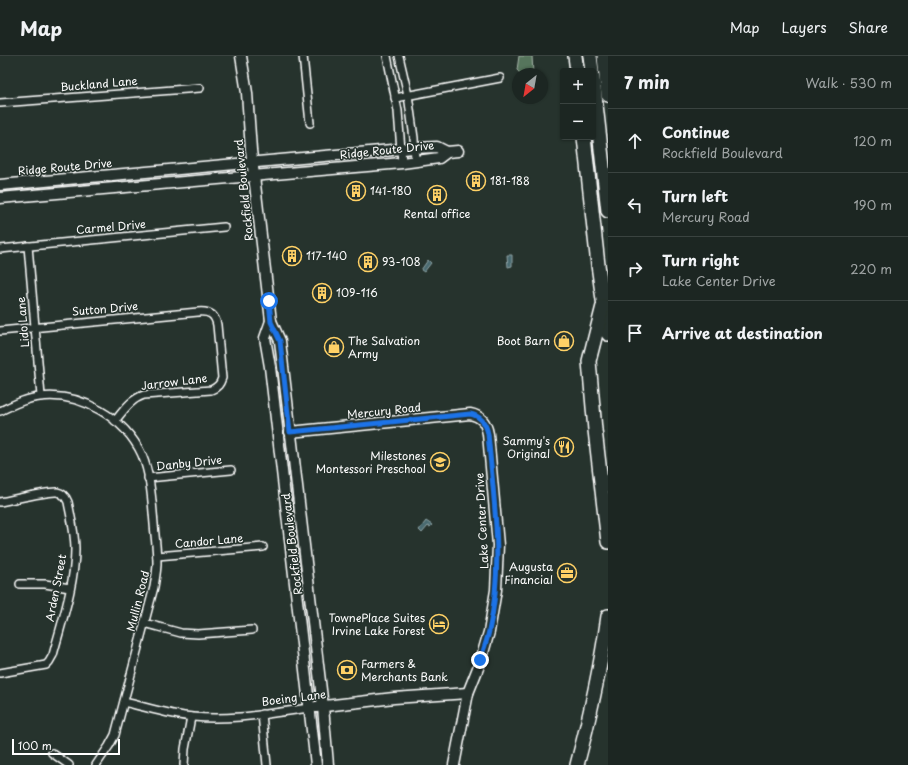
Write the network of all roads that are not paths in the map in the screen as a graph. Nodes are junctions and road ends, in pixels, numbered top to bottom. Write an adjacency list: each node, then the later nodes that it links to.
1 (241, 56): 24 (main road, Rockfield Boulevard)
2 (303, 56): 17 (street)
3 (387, 56): 14 (street)
4 (399, 56): 12 (street)
5 (575, 56): 8 (highway)
6 (590, 56): 9 (highway)
7 (604, 56): 13 (highway)
8 (577, 68)
9 (592, 68)
10 (500, 78): 12 (street)
11 (200, 88): 15 (street, Buckland Lane)
12 (408, 95): 14 (street); 19 (street)
13 (608, 95)
14 (396, 98): 20 (street)
15 (0, 103)
16 (596, 104): 29 (highway)
17 (310, 123)
18 (584, 140): 33 (highway)
19 (414, 148): 20 (main road, Ridge Route Drive); 22 (main road, Ridge Route Drive); 23 (street)
20 (401, 149): 24 (main road, Ridge Route Drive); 25 (street)
21 (458, 151): 22 (main road)
22 (447, 152): 23 (main road, Ridge Route Drive)
23 (415, 161): 25 (main road, Ridge Route Drive)
24 (252, 163): 26 (main road, Rockfield Boulevard); 27 (main road, Ridge Route Drive)
25 (402, 163): 26 (main road, Ridge Route Drive)
26 (253, 175): 28 (main road, Ridge Route Drive); 34 (main road, Rockfield Boulevard)
27 (0, 185)
28 (0, 198)
29 (608, 211)
30 (224, 227): 31 (street, Carmel Drive)
31 (28, 246): 32 (street, Carmel Drive); 35 (street, Lido Lane)
32 (0, 249)
33 (603, 306): 37 (highway); 48 (highway)
34 (271, 322): 43 (main road, Rockfield Boulevard); 44 (main road, Rockfield Boulevard)
35 (35, 327): 36 (street, Sutton Drive); 38 (street, Sutton Drive); 39 (street, Lido Lane)
36 (0, 331)
37 (608, 334)
38 (220, 384): 42 (street, Jarrow Lane)
39 (41, 396): 40 (street); 42 (street, Mullin Road)
40 (0, 411)
41 (480, 417): 44 (main road, Mercury Road); 57 (main road, Lake Center Drive)
42 (115, 421): 46 (street, Mullin Road)
43 (276, 423): 44 (main road); 60 (main road, Rockfield Boulevard)
44 (290, 432): 59 (main road, Rockfield Boulevard)
45 (231, 470): 46 (street, Danby Drive)
46 (148, 478): 50 (street, Mullin Road)
47 (0, 502): 52 (street, Arden Street)
48 (608, 542)
49 (263, 547): 50 (street, Candor Lane)
50 (157, 556): 54 (street, Mullin Road)
51 (20, 584): 52 (street)
52 (70, 588): 56 (street, Arden Street)
53 (608, 616): 71 (highway)
54 (144, 623): 55 (street); 58 (street, Mullin Road)
55 (252, 630)
56 (0, 673)
57 (468, 693): 59 (main road, Boeing Lane); 70 (main road, Lake Center Drive)
58 (124, 702): 62 (street, Boeing Lane); 65 (street, Mullin Road)
59 (323, 707): 60 (main road, Boeing Lane); 69 (main road, Rockfield Boulevard)
60 (310, 708): 61 (street, Boeing Lane); 68 (main road, Rockfield Boulevard)
61 (262, 714): 62 (street, Boeing Lane); 67 (street)
62 (191, 717): 66 (street)
63 (52, 753): 64 (street)
64 (69, 765)
65 (96, 765)
66 (184, 765)
67 (267, 765)
68 (316, 765)
69 (328, 765)
70 (454, 765)
71 (577, 765)

